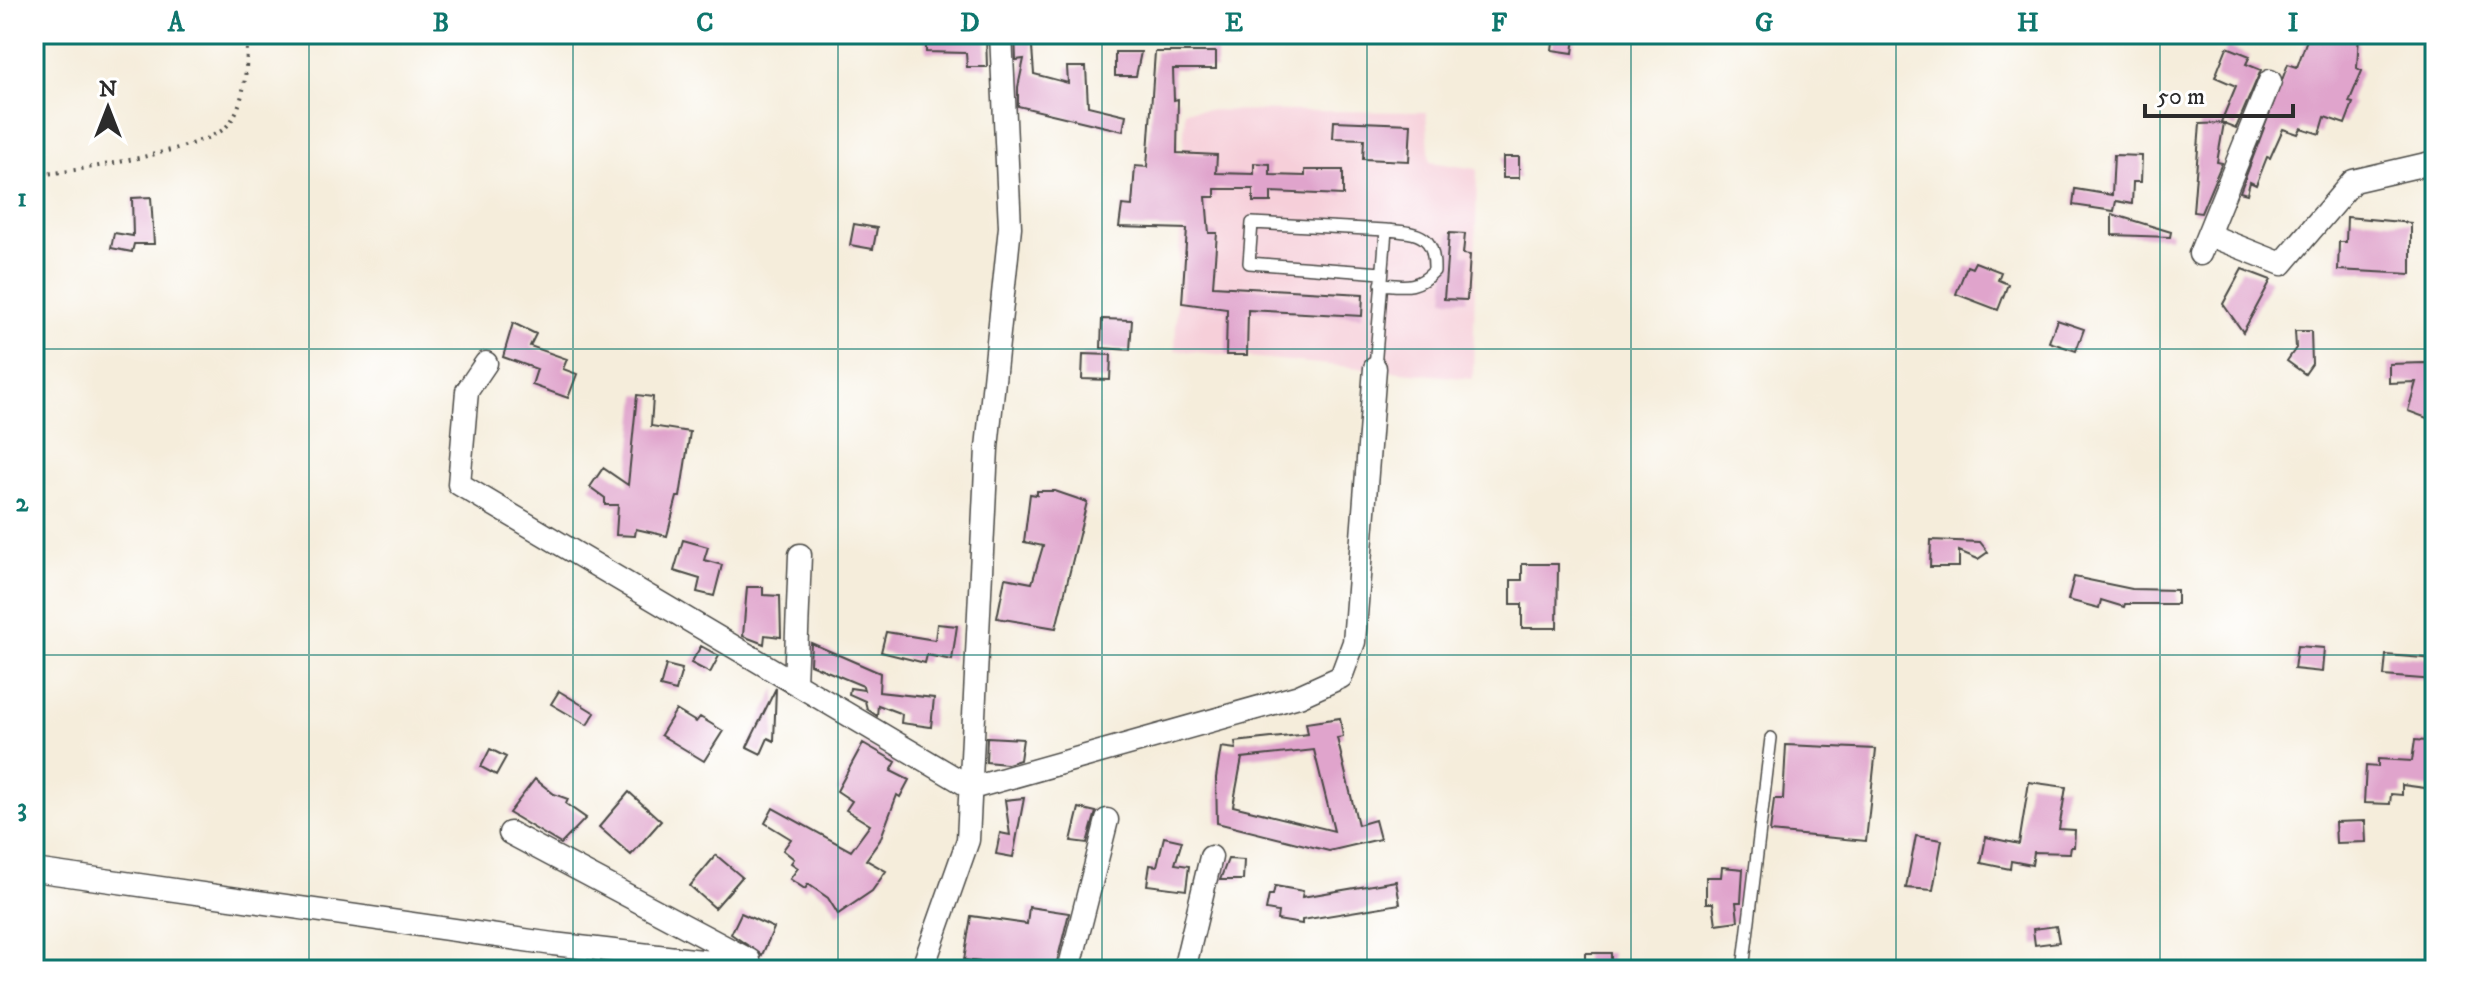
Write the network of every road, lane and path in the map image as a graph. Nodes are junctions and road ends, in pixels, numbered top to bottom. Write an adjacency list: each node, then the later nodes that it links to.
1 (247, 34): 5 (path)
2 (1001, 34): 13 (street)
3 (2270, 81): 4 (street)
4 (2435, 162)
5 (34, 175)
6 (1386, 230): 7 (lane); 7 (lane); 7 (lane)
7 (1382, 278): 9 (lane)
8 (486, 363): 11 (street)
9 (1375, 368): 13 (street)
10 (800, 555): 11 (street)
11 (795, 683): 13 (street)
12 (1771, 738): 23 (lane)
13 (972, 788): 20 (street)
14 (1107, 820): 21 (street)
15 (510, 833): 19 (street)
16 (1211, 857): 22 (street)
17 (34, 870): 18 (street)
18 (731, 970)
19 (750, 970)
20 (922, 970)
21 (1069, 970)
22 (1184, 970)
23 (1743, 970)

